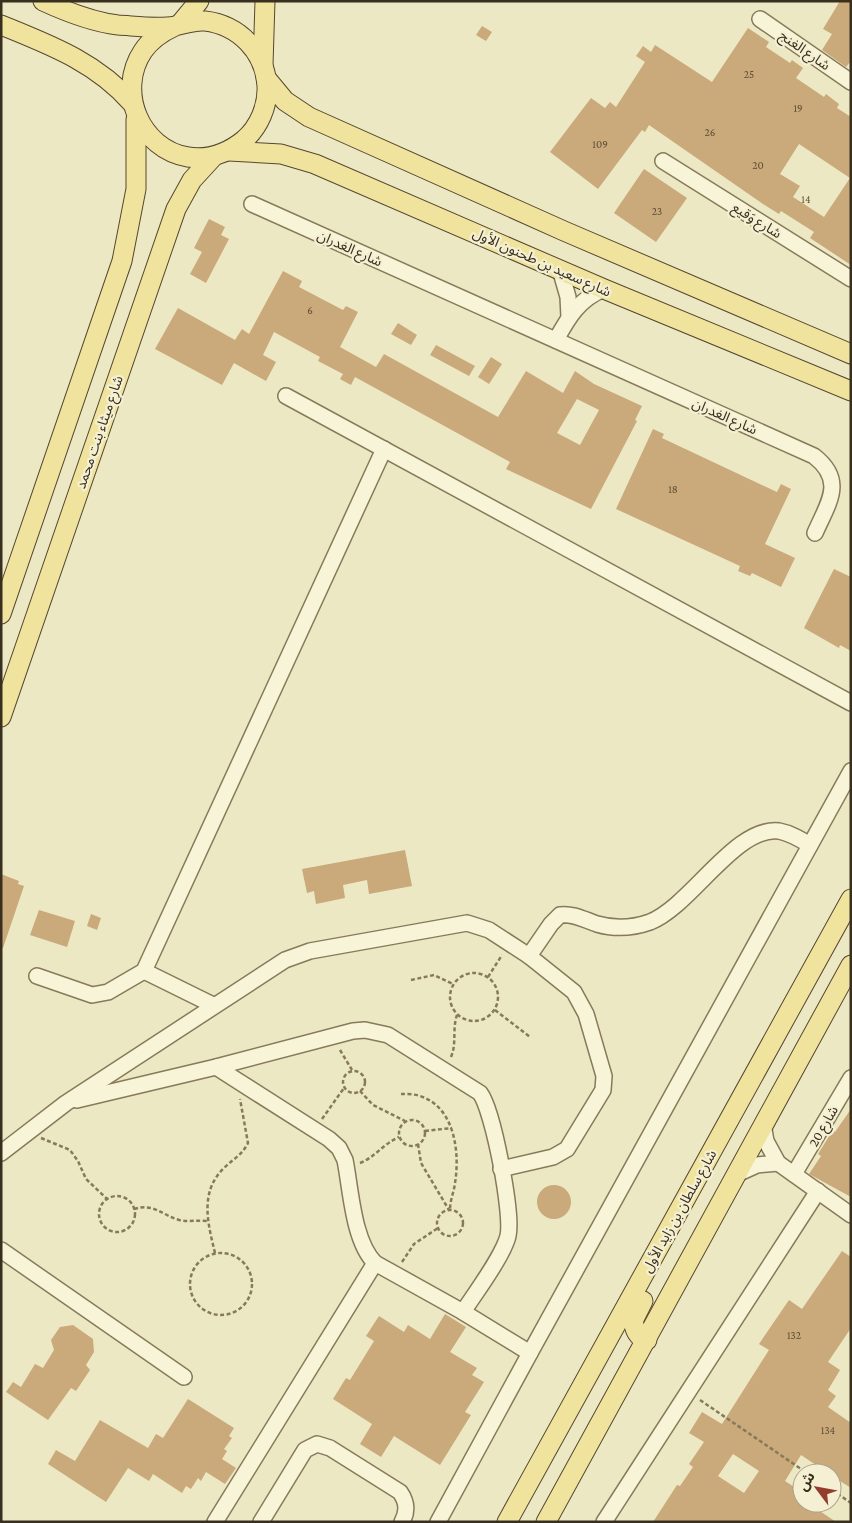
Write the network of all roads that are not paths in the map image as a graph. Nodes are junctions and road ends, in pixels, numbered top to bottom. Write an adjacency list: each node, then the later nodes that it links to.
1 (43, 1): 6 (main road)
2 (199, 1): 6 (main road)
3 (265, 1): 7 (main road)
4 (760, 19): 8 (street, شارع الغنج)
5 (1, 25): 9 (main road)
6 (178, 25): 7 (main road); 9 (main road)
7 (265, 72): 10 (main road); 18 (main road)
8 (851, 82)
9 (134, 109): 10 (main road); 23 (main road)
10 (221, 153): 13 (main road, شارع سعيد بن طحنون الأول); 25 (main road, شارع ميثاء بنت محمد)
11 (663, 161): 14 (street, شارع وَقيع)
12 (252, 204): 17 (street, شارع الغدران)
13 (560, 270): 15 (main road, شارع سعيد بن طحنون الأول); 16 (street)
14 (851, 279)
15 (604, 289): 16 (street); 19 (main road, شارع سعيد بن طحنون الأول)
16 (569, 317): 17 (street)
17 (556, 340): 22 (street, شارع الغدران)
18 (851, 354)
19 (851, 391)
20 (286, 396): 21 (street)
21 (384, 449): 24 (street); 31 (street)
22 (815, 533)
23 (1, 614)
24 (851, 703)
25 (1, 717)
26 (851, 771): 27 (street)
27 (810, 845): 29 (street); 50 (street)
28 (851, 899): 44 (main road, شارع سلطان بن زايد الأول)
29 (529, 956): 33 (street); 40 (street)
30 (851, 965): 37 (main road)
31 (144, 972): 32 (street); 33 (street)
32 (37, 976)
33 (213, 1005): 36 (street)
34 (216, 1067): 36 (street); 40 (street); 47 (street)
35 (851, 1078): 42 (street, شارع 20)
36 (66, 1103): 38 (street)
37 (764, 1124): 39 (street); 41 (main road)
38 (1, 1153)
39 (778, 1163): 41 (street); 42 (street)
40 (501, 1169): 48 (street)
41 (737, 1174): 49 (main road)
42 (794, 1174): 43 (street)
43 (818, 1191): 45 (street); 58 (street)
44 (681, 1208): 49 (main road); 56 (main road, شارع سلطان بن زايد الأول)
45 (851, 1215)
46 (1, 1250): 51 (street)
47 (375, 1263): 48 (street); 52 (street)
48 (463, 1312): 50 (street)
49 (646, 1340): 57 (main road)
50 (530, 1353): 55 (street)
51 (184, 1377)
52 (215, 1522)
53 (261, 1522): 54 (street)
54 (402, 1522)
55 (438, 1522)
56 (507, 1522)
57 (546, 1522)
58 (604, 1522)

